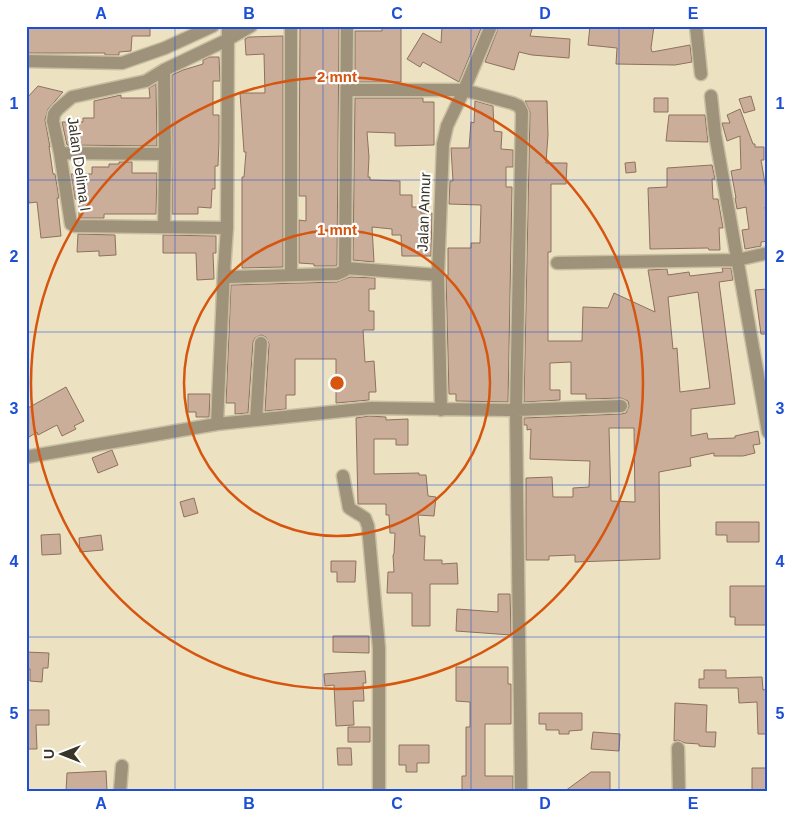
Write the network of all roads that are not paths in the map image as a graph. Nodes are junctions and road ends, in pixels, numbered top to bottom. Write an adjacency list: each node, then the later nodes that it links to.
1 (213, 26): 9 (street)
2 (228, 26): 8 (street)
3 (251, 26): 8 (street, Jalan Delima I)
4 (291, 26): 24 (street)
5 (347, 26): 12 (street)
6 (490, 26): 13 (street, Jalan Annur)
7 (696, 26): 11 (street)
8 (227, 40): 10 (street, Jalan Delima I); 18 (street)
9 (26, 61)
10 (164, 70): 15 (street, Jalan Delima I); 16 (street)
11 (701, 74)
12 (347, 90): 13 (street); 22 (street)
13 (464, 90): 25 (street, Jalan Annur); 29 (street)
14 (711, 96): 20 (street)
15 (60, 153): 16 (street); 17 (street, Jalan Delima I)
16 (166, 154): 17 (street)
17 (164, 227): 18 (street, Jalan Delima I)
18 (227, 228): 23 (street)
19 (768, 252): 20 (street)
20 (737, 260): 21 (street); 32 (street)
21 (557, 263)
22 (345, 268): 24 (street); 25 (street)
23 (224, 270): 24 (street); 31 (street)
24 (291, 275)
25 (438, 275): 28 (street, Jalan Annur)
26 (261, 344): 30 (street)
27 (621, 406): 29 (street)
28 (440, 410): 29 (street); 30 (street)
29 (516, 410): 39 (street)
30 (256, 420): 31 (street)
31 (218, 424): 33 (street)
32 (768, 432)
33 (26, 457)
34 (343, 476): 38 (street)
35 (678, 748): 40 (street)
36 (122, 766): 37 (street)
37 (120, 791)
38 (379, 791)
39 (521, 791)
40 (679, 791)

